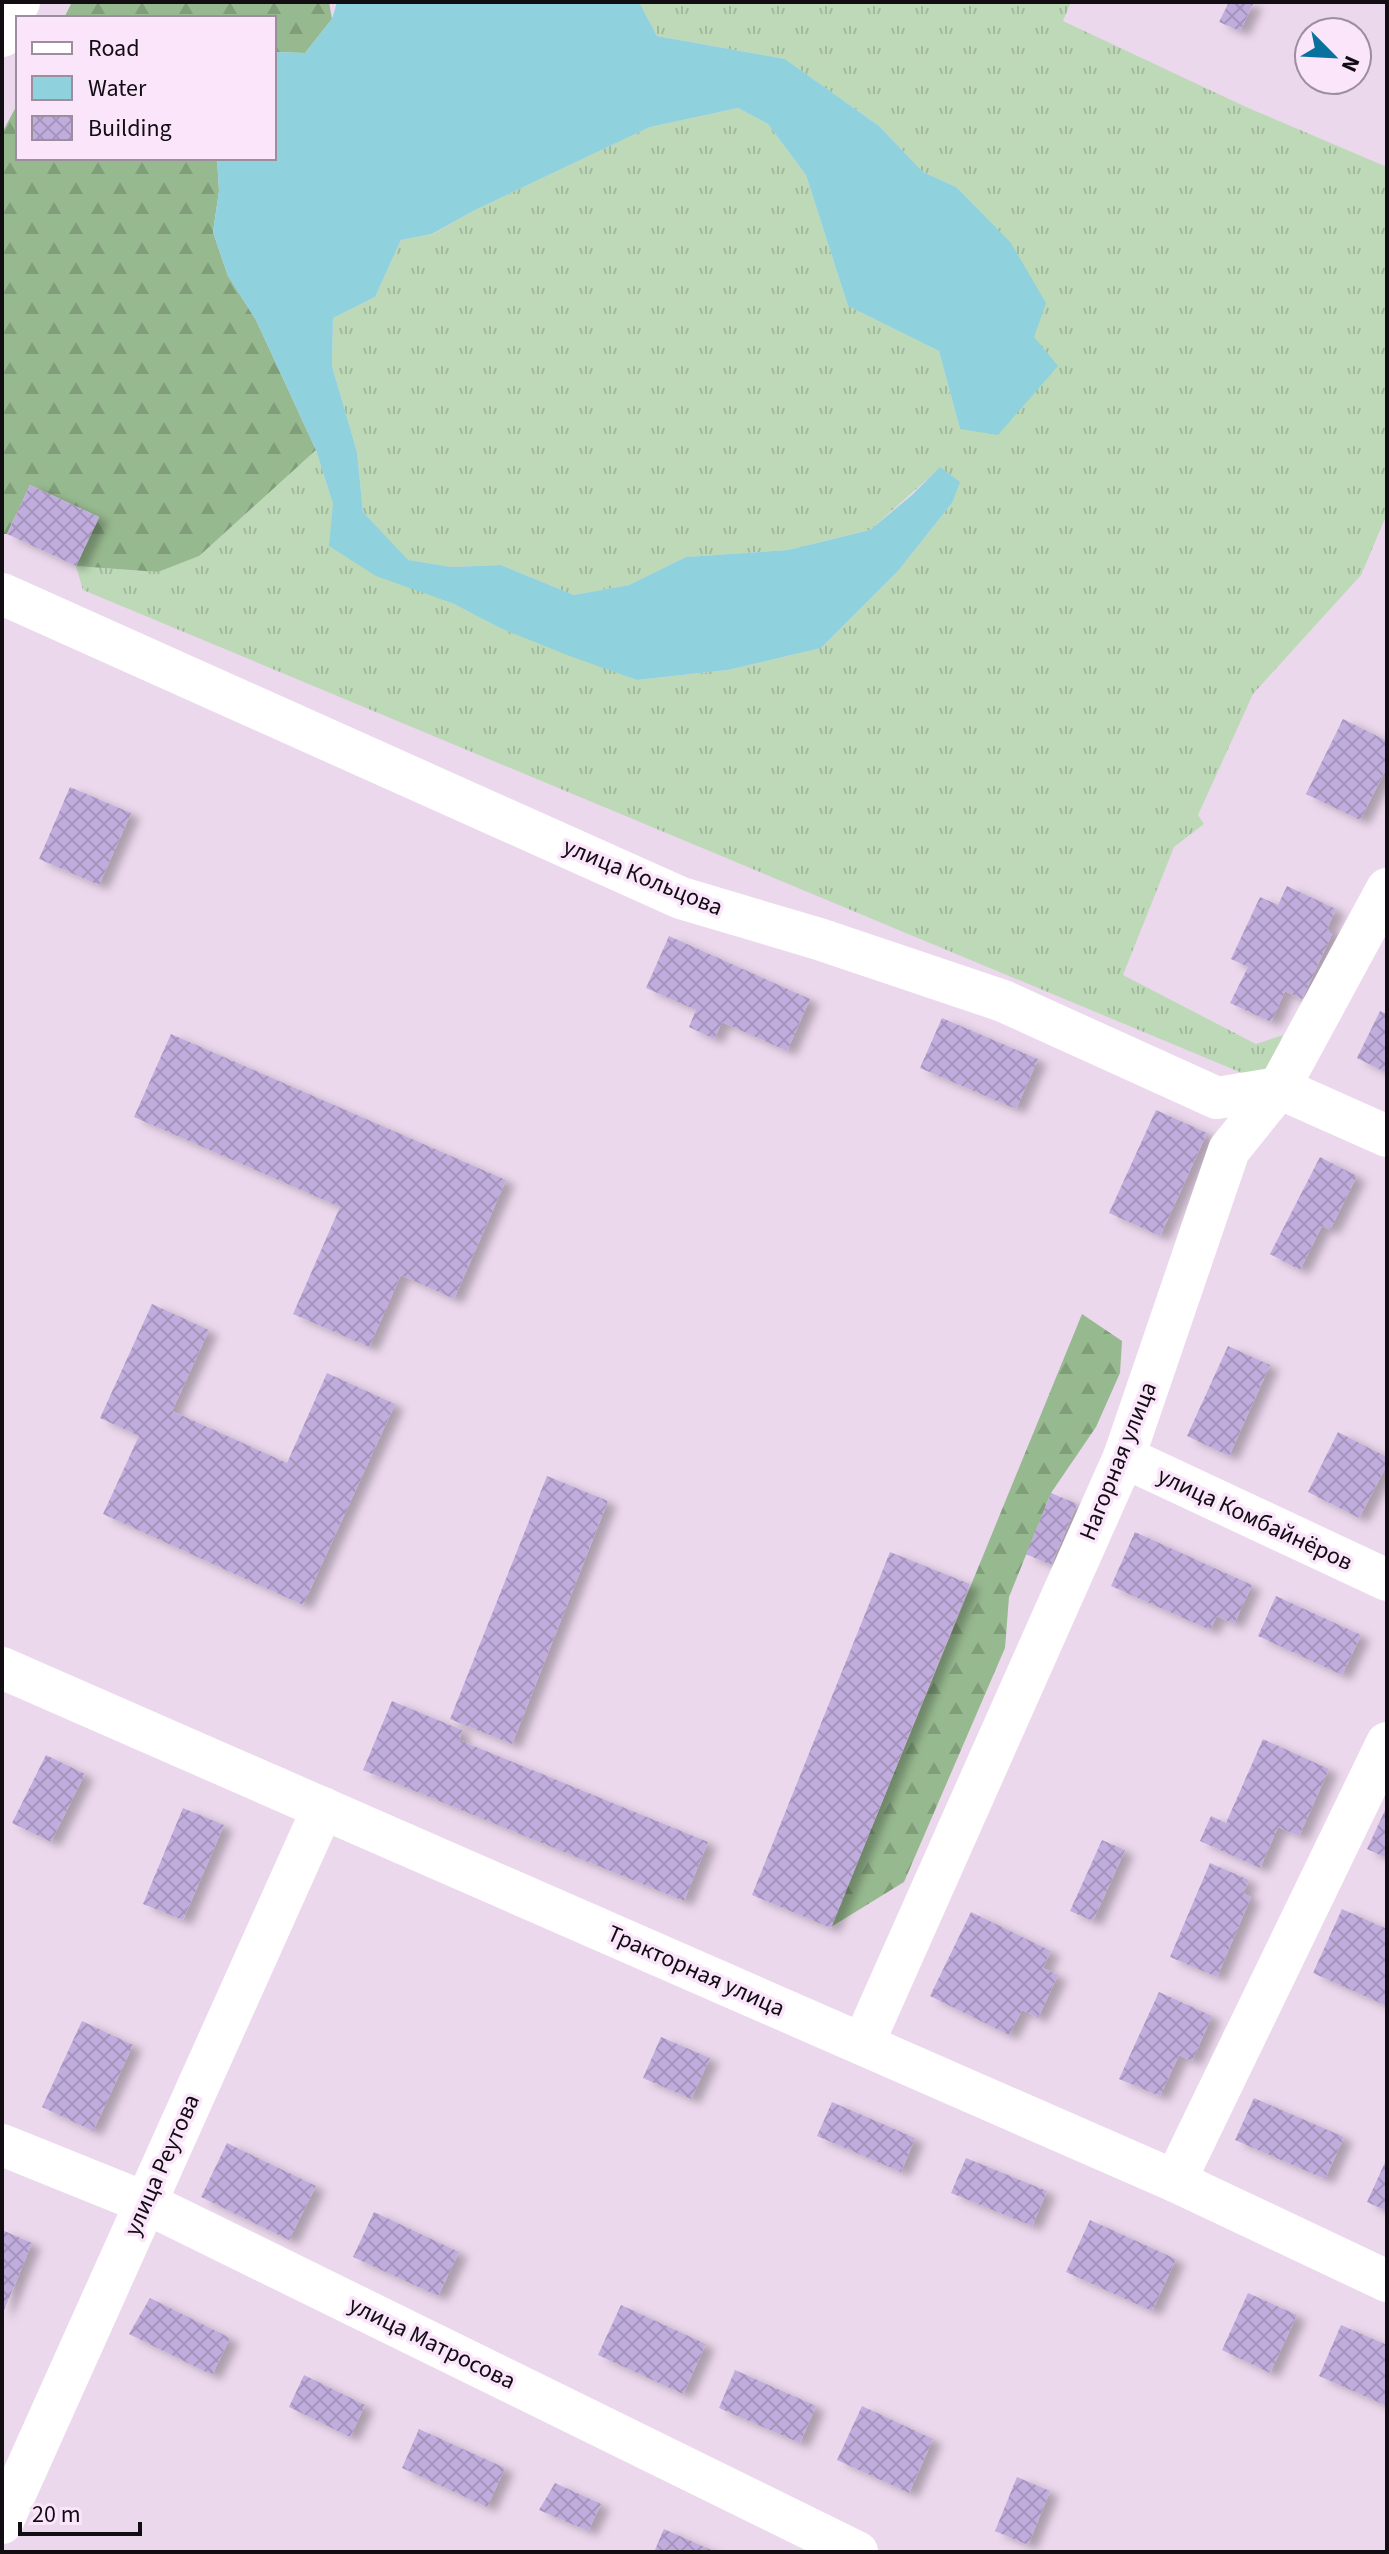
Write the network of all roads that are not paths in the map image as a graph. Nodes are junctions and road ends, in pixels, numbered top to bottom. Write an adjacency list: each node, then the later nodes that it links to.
1 (18, 2): 2 (street)
2 (2, 35)
3 (2, 594): 5 (street, улица Кольцова)
4 (1387, 889): 5 (street, Нагорная улица)
5 (1279, 1088): 6 (street); 7 (street, Нагорная улица)
6 (1387, 1136)
7 (1124, 1457): 8 (street, улица Комбайнёров); 12 (street, Нагорная улица)
8 (1387, 1580)
9 (2, 1668): 11 (street, Тракторная улица)
10 (1387, 1743): 14 (street)
11 (323, 1808): 12 (street, Тракторная улица); 15 (street, улица Реутова)
12 (863, 2044): 14 (street, Тракторная улица)
13 (2, 2145): 15 (street, улица Матросова)
14 (1175, 2181): 16 (street, Тракторная улица)
15 (146, 2203): 17 (street, улица Реутова); 18 (street, улица Матросова)
16 (1387, 2281)
17 (2, 2523)
18 (857, 2552)

